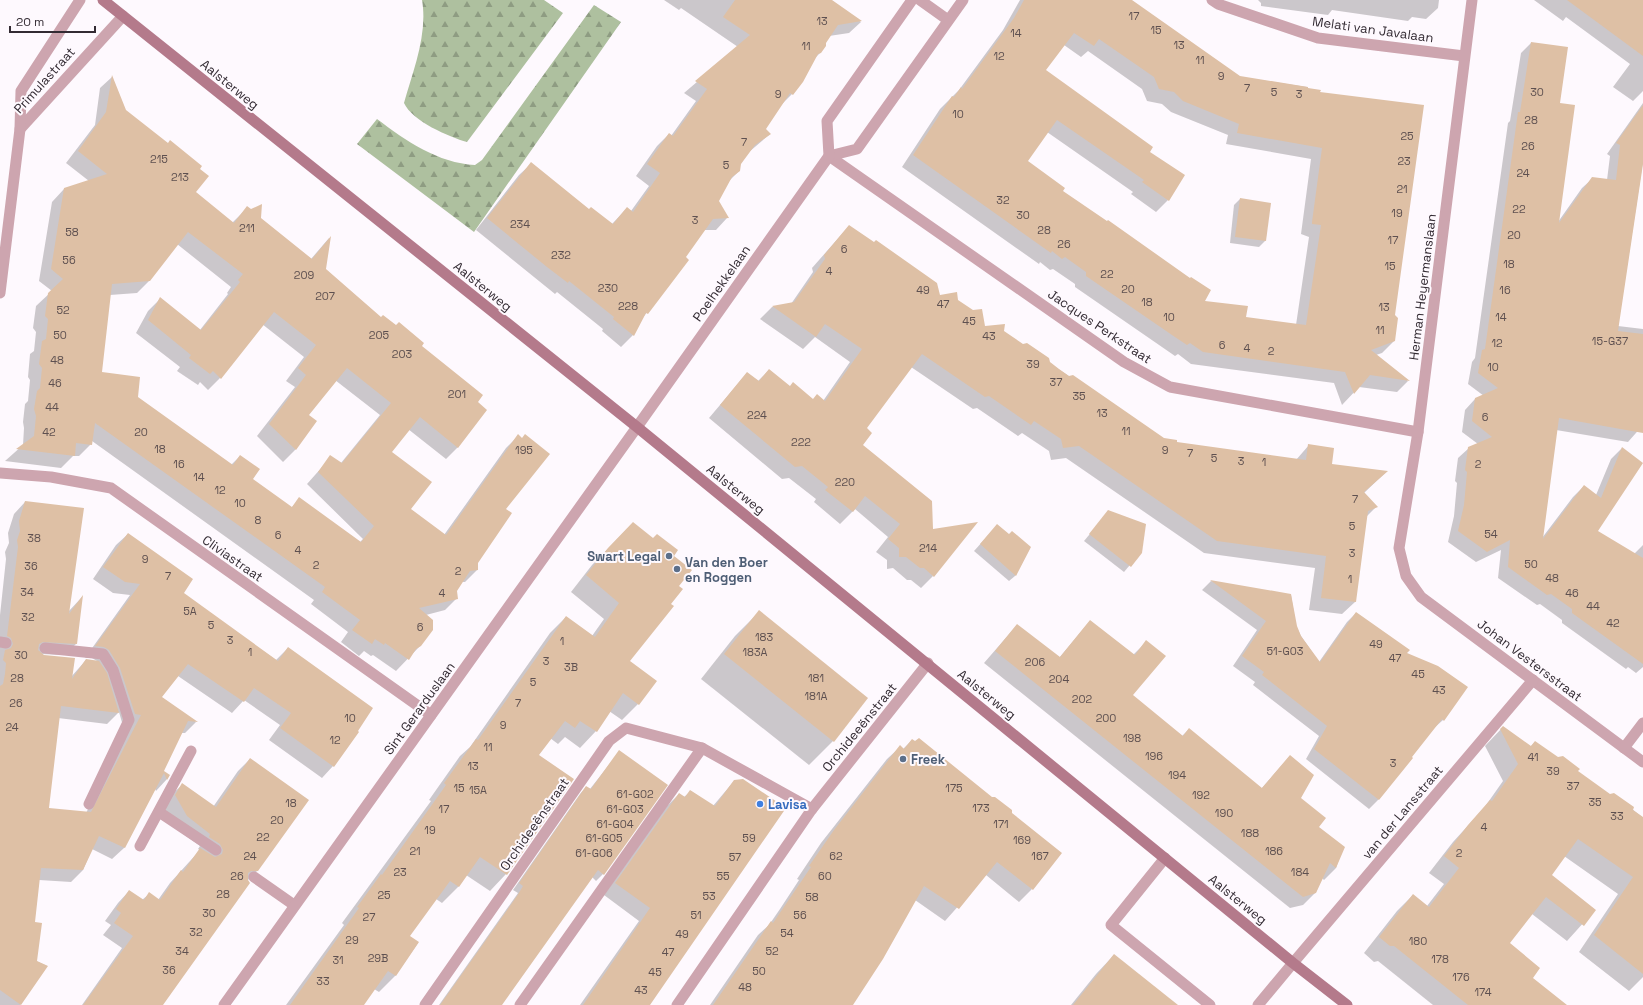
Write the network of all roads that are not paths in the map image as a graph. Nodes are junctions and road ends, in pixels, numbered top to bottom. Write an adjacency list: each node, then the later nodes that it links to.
1 (80, 0): 11 (street, Primulastraat)
2 (103, 0): 8 (main road, Aalsterweg)
3 (912, 0): 12 (street)
4 (920, 0): 9 (street)
5 (963, 0): 9 (street)
6 (1212, 0): 10 (street, Melati van Javalaan)
7 (1472, 0): 10 (street, Herman Heyermanslaan)
8 (123, 16): 11 (street, Primulastraat); 14 (main road, Aalsterweg)
9 (948, 20): 12 (street)
10 (1464, 56): 15 (street, Herman Heyermanslaan)
11 (20, 129): 13 (street, Primulastraat)
12 (829, 156): 14 (street, Poelhekkelaan); 15 (street, Jacques Perkstraat)
13 (0, 293)
14 (637, 427): 19 (main road, Aalsterweg); 21 (street, Sint Gerarduslaan)
15 (1418, 432): 17 (street, Herman Heyermanslaan)
16 (0, 473): 21 (street, Cliviastraat)
17 (1406, 576): 20 (street, Johan Vestersstraat)
18 (45, 648): 27 (street)
19 (928, 663): 28 (street, Orchideeënstraat); 32 (main road, Aalsterweg)
20 (1532, 680): 24 (street, Johan Vestersstraat); 35 (street, van der Lansstraat)
21 (431, 715): 34 (street, Sint Gerarduslaan)
22 (1643, 723): 24 (street)
23 (702, 748): 28 (street, Orchideeënstraat); 37 (street, Orchideeënstraat); 38 (street)
24 (1624, 748): 26 (street, Johan Vestersstraat)
25 (192, 751): 29 (street)
26 (1643, 762)
27 (89, 804)
28 (812, 809): 39 (street, Orchideeënstraat)
29 (159, 812): 30 (street); 31 (street)
30 (140, 846)
31 (216, 850)
32 (1165, 858): 35 (main road, Aalsterweg); 40 (street)
33 (254, 877): 34 (street)
34 (294, 905): 36 (street, Sint Gerarduslaan)
35 (1293, 962): 41 (street, van der Lansstraat); 42 (main road, Aalsterweg)
36 (224, 1005)
37 (425, 1005)
38 (520, 1005)
39 (677, 1005)
40 (1210, 1005)
41 (1258, 1005)
42 (1348, 1005)

